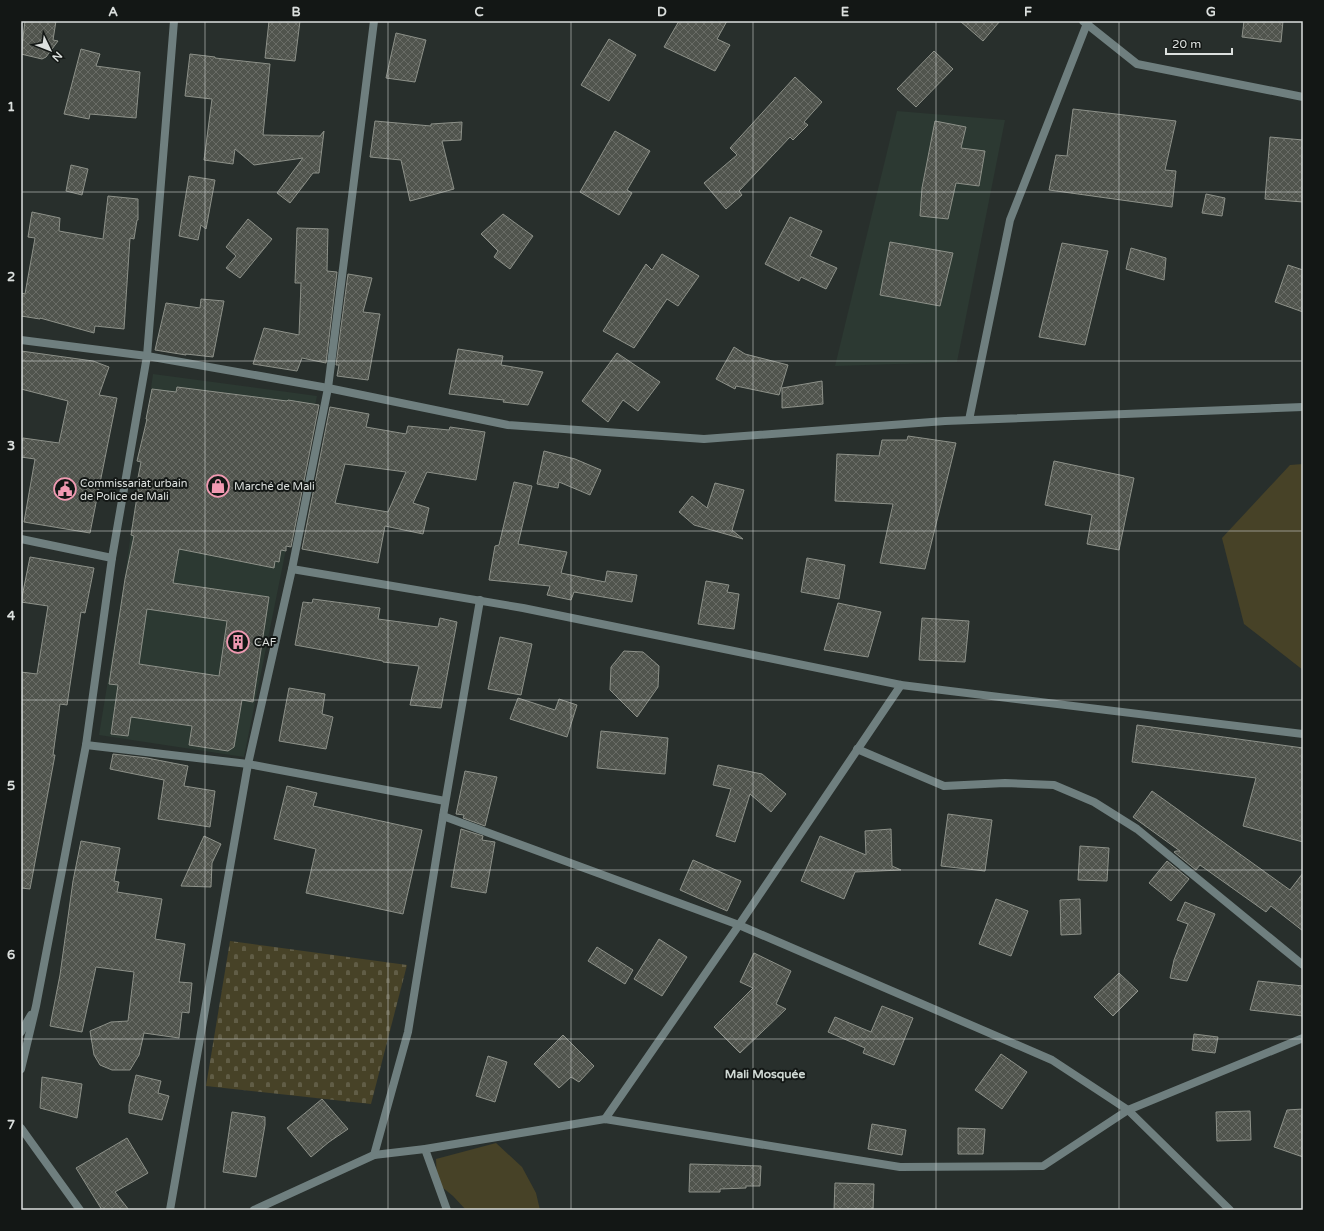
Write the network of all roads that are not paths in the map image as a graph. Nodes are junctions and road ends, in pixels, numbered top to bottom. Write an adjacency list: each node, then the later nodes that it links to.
1 (174, 21): 6 (street)
2 (374, 21): 7 (street)
3 (1086, 22): 4 (street); 9 (street)
4 (1303, 97)
5 (21, 340): 6 (street)
6 (147, 356): 7 (street); 11 (street)
7 (328, 388): 9 (street); 12 (street)
8 (1303, 407): 9 (street)
9 (969, 420)
10 (21, 539): 11 (street)
11 (112, 558): 16 (street)
12 (292, 569): 13 (street); 18 (street)
13 (480, 600): 14 (street); 19 (street)
14 (901, 686): 15 (street); 17 (street)
15 (1303, 734)
16 (86, 745): 18 (street); 23 (street)
17 (858, 749): 21 (street); 22 (street)
18 (248, 764): 19 (street); 33 (street)
19 (445, 801): 20 (street)
20 (443, 816): 21 (street); 31 (street)
21 (739, 925): 27 (street); 28 (street)
22 (1303, 965)
23 (36, 1006): 24 (street); 26 (street)
24 (21, 1032)
25 (1303, 1038): 27 (street)
26 (21, 1069)
27 (1128, 1110): 28 (street); 36 (street)
28 (606, 1119): 30 (street)
29 (21, 1128): 32 (street)
30 (426, 1149): 31 (street); 35 (street)
31 (374, 1155): 34 (street)
32 (80, 1210)
33 (170, 1210)
34 (254, 1210)
35 (447, 1210)
36 (1230, 1210)

